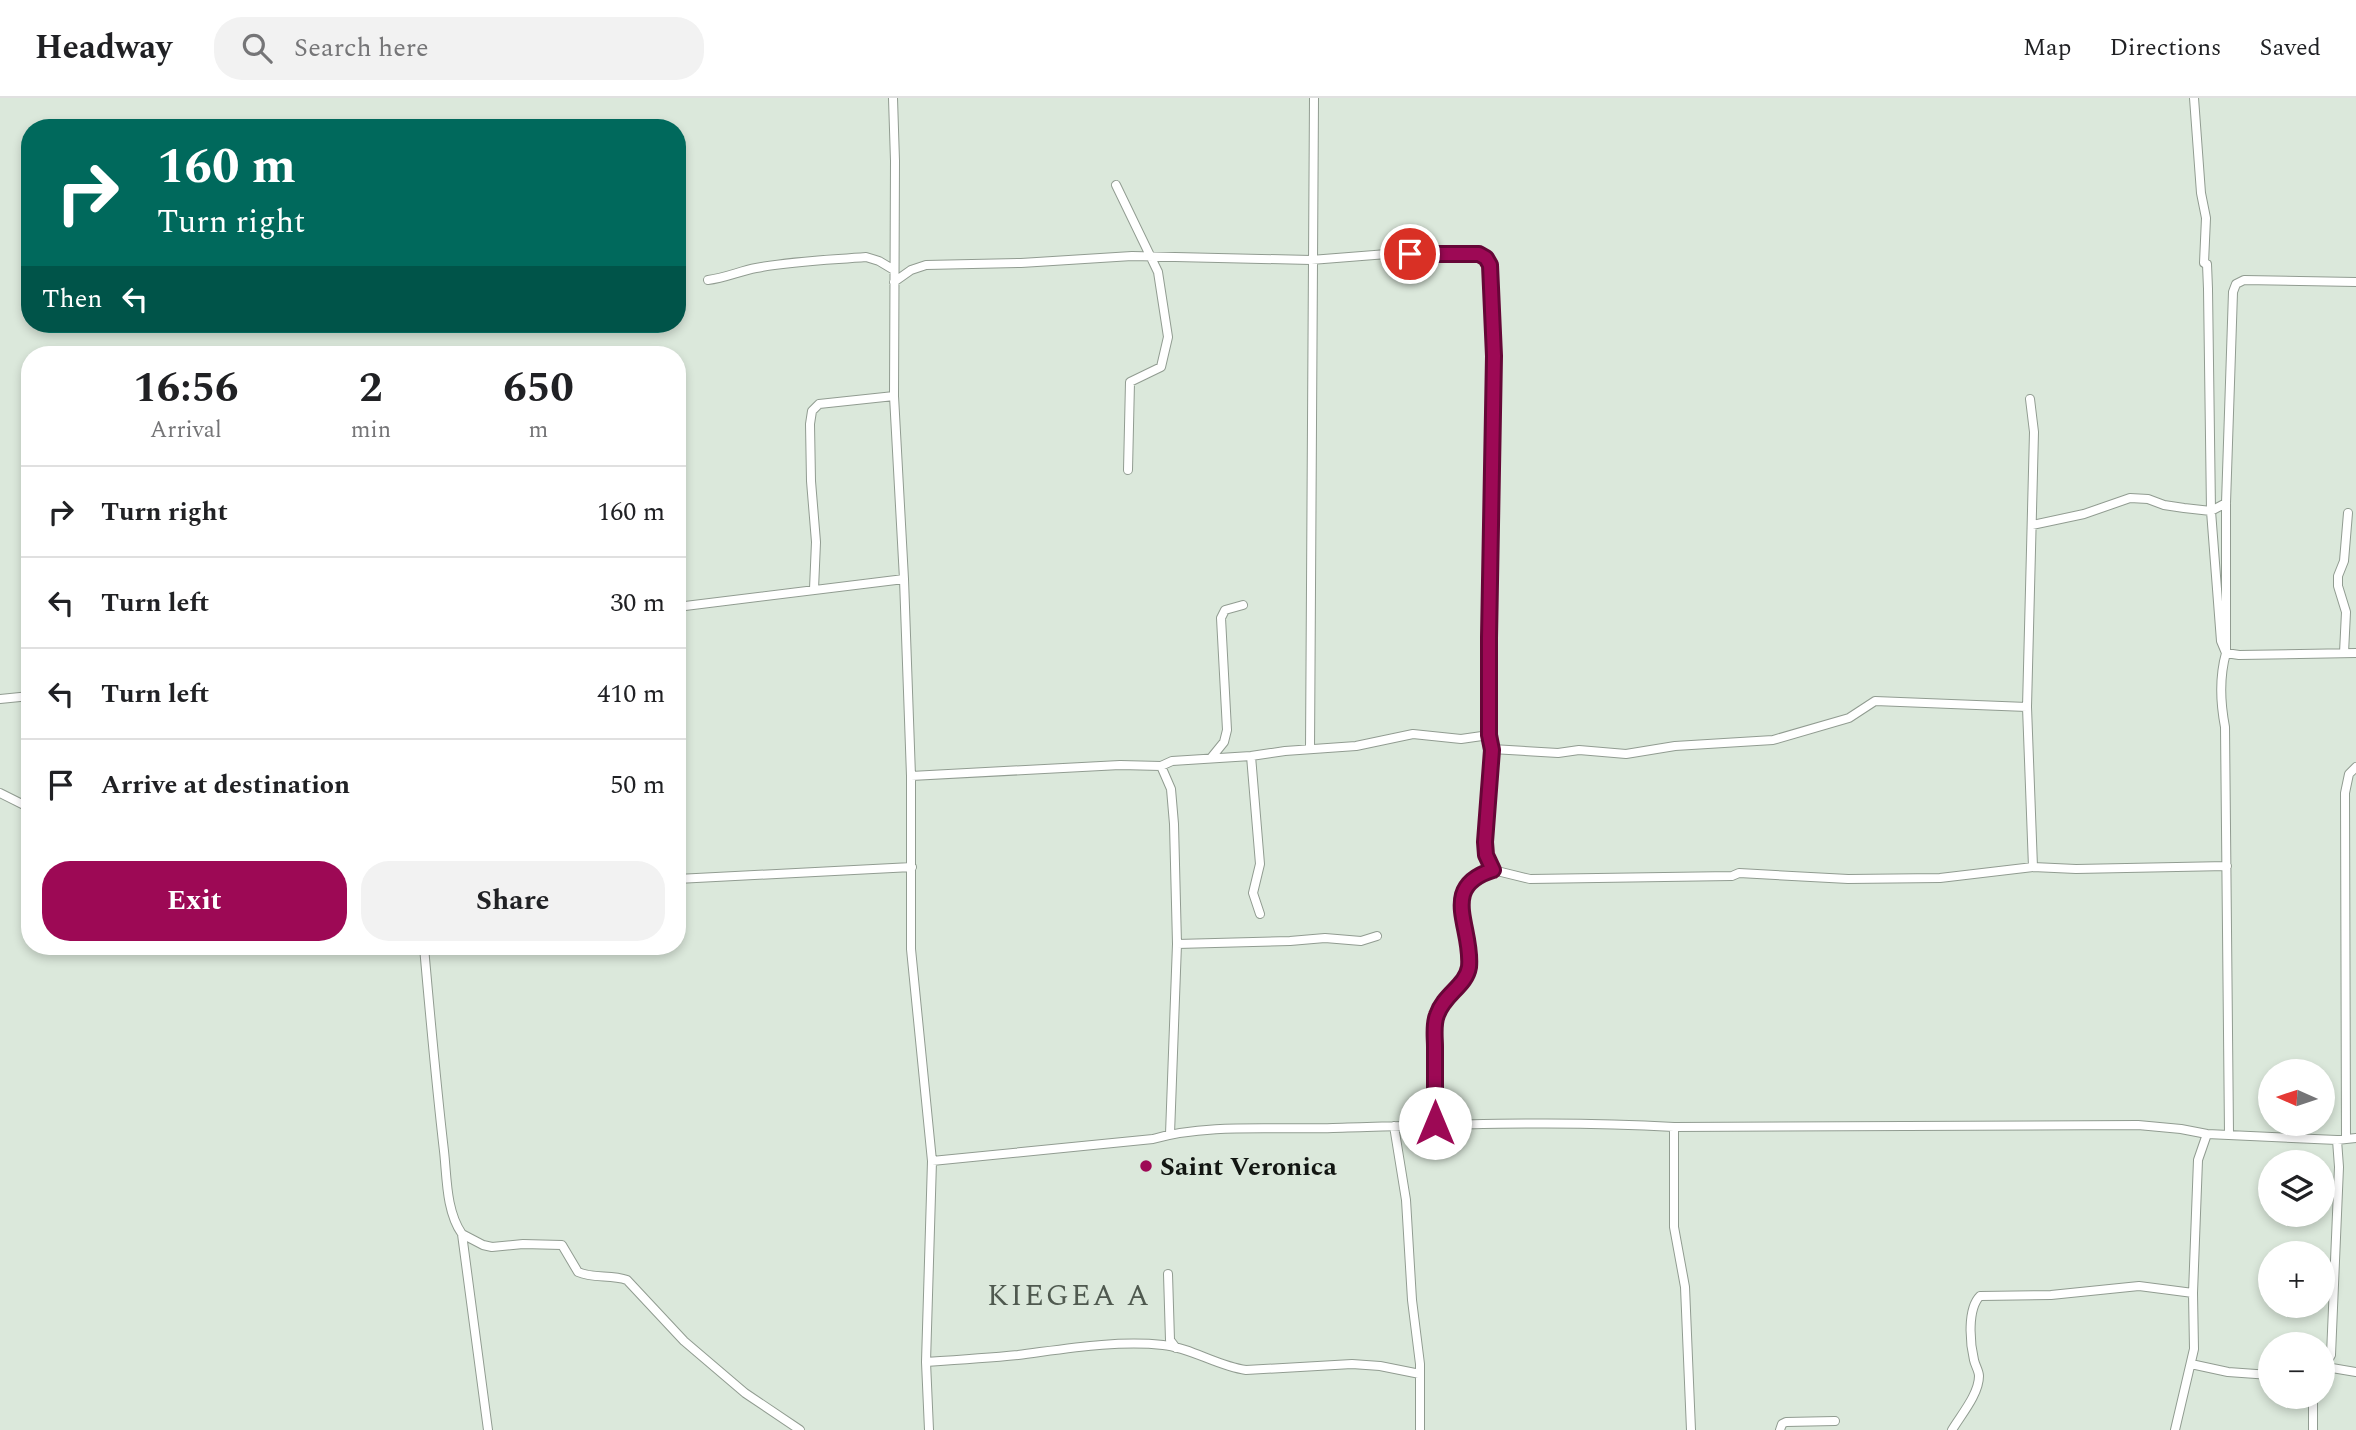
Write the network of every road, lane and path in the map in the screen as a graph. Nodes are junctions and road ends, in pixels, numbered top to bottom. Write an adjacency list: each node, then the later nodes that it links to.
1 (893, 98): 7 (street)
2 (1314, 98): 6 (street)
3 (2194, 98): 15 (street)
4 (1116, 185): 5 (street)
5 (1150, 257): 6 (street); 9 (street); 13 (street)
6 (1311, 260): 28 (street); 29 (street)
7 (894, 270): 8 (street); 9 (street)
8 (708, 280)
9 (894, 282): 11 (street)
10 (2356, 282): 14 (street)
11 (894, 396): 18 (street); 19 (street)
12 (2030, 399): 17 (street)
13 (1128, 470)
14 (2225, 503): 15 (street); 22 (street)
15 (2211, 511): 17 (street); 22 (street)
16 (2348, 513): 23 (street)
17 (2032, 525): 27 (street)
18 (904, 579): 19 (street); 35 (street)
19 (814, 589): 21 (street)
20 (1243, 605): 32 (street)
21 (686, 606)
22 (2226, 653): 23 (street); 38 (street)
23 (2344, 653): 24 (street)
24 (2356, 653)
25 (21, 697): 26 (street)
26 (0, 699)
27 (2027, 707): 30 (street); 40 (street)
28 (1489, 735): 29 (street); 30 (street)
29 (1310, 749): 31 (street)
30 (1492, 750): 41 (street)
31 (1251, 757): 32 (street); 44 (street)
32 (1211, 758): 33 (street)
33 (1161, 766): 35 (street); 46 (street)
34 (2356, 766): 43 (street)
35 (911, 776): 39 (street)
36 (0, 793): 37 (street)
37 (21, 804)
38 (2227, 866): 40 (street); 53 (street)
39 (912, 867): 42 (street); 56 (street)
40 (2033, 867): 41 (street)
41 (1493, 870): 48 (street)
42 (686, 879)
43 (2352, 909): 54 (street)
44 (1260, 914)
45 (1377, 936): 46 (street)
46 (1177, 944): 51 (street)
47 (425, 955): 57 (street)
48 (1435, 1123): 49 (street); 50 (street)
49 (1395, 1126): 51 (street); 66 (street)
50 (1674, 1127): 52 (street); 74 (street)
51 (1170, 1134): 56 (street)
52 (2207, 1134): 53 (street); 59 (street)
53 (2229, 1134): 54 (street)
54 (2341, 1139): 55 (street); 60 (street)
55 (2356, 1139)
56 (932, 1161): 62 (street)
57 (462, 1234): 70 (street); 71 (street)
58 (1168, 1274): 61 (street)
59 (2193, 1293): 63 (street); 76 (street)
60 (2332, 1332)
61 (1176, 1348): 62 (street); 66 (street)
62 (926, 1362): 72 (street)
63 (2191, 1364): 67 (street); 77 (street)
64 (2335, 1370): 65 (street)
65 (2356, 1372)
66 (1420, 1374): 73 (street)
67 (2258, 1374)
68 (2313, 1409): 78 (street)
69 (1835, 1421): 75 (street)
70 (488, 1430)
71 (800, 1430)
72 (929, 1430)
73 (1420, 1430)
74 (1691, 1430)
75 (1780, 1430)
76 (1952, 1430)
77 (2175, 1430)
78 (2313, 1430)

